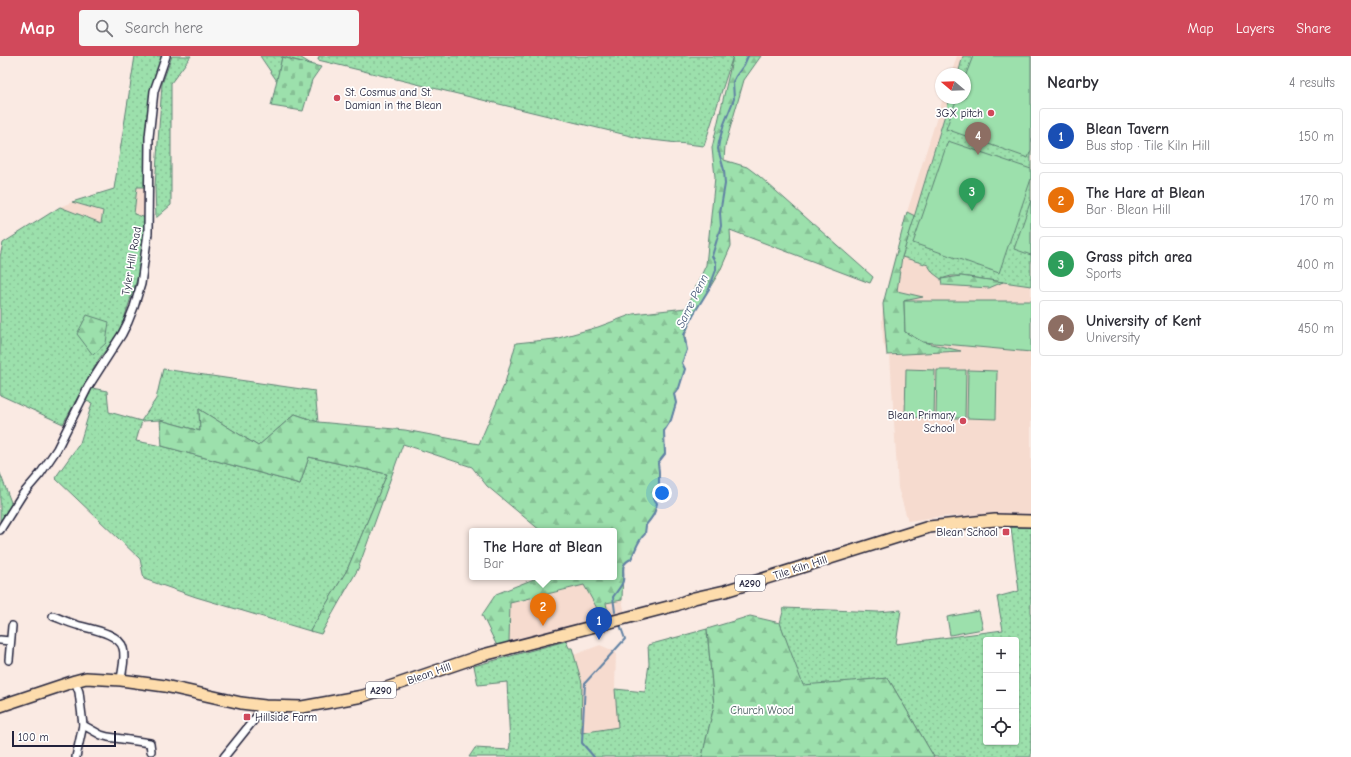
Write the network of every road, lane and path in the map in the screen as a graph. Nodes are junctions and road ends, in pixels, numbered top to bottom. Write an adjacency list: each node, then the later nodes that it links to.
1 (166, 56): 3 (street, Tyler Hill Road)
2 (1031, 521): 6 (main road, Tile Kiln Hill / A290)
3 (0, 530)
4 (54, 616): 10 (street)
5 (12, 626): 8 (street)
6 (591, 627): 13 (main road, Blean Hill / A290)
7 (0, 640): 8 (street)
8 (10, 641): 9 (street)
9 (9, 660)
10 (121, 680): 11 (main road, A290); 13 (main road, Blean Hill / A290)
11 (75, 681): 12 (main road, A290); 14 (street)
12 (0, 706)
13 (265, 706): 17 (street)
14 (83, 725): 15 (street); 16 (street)
15 (151, 751)
16 (76, 757)
17 (224, 757)

